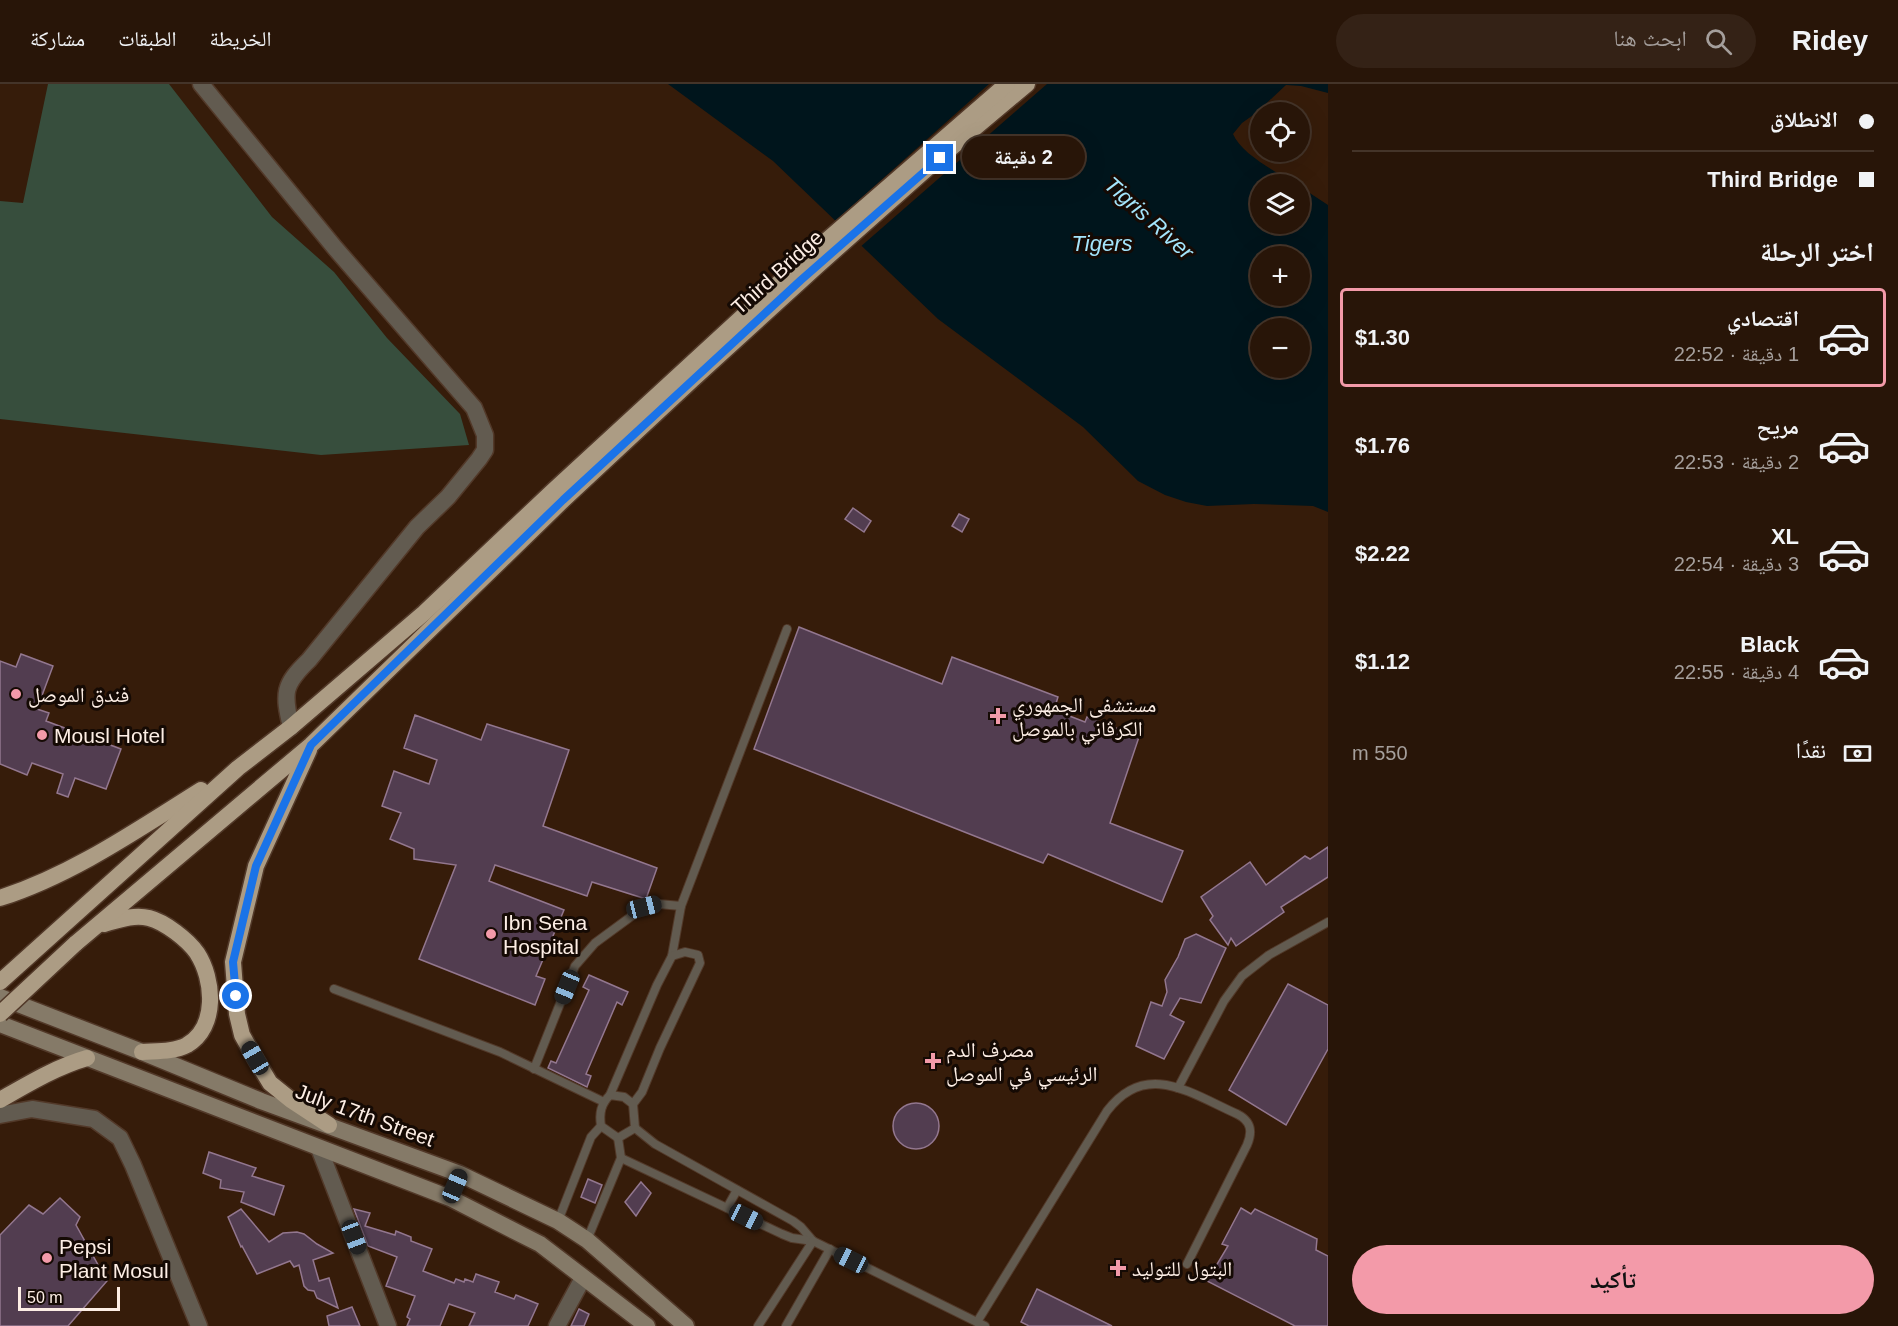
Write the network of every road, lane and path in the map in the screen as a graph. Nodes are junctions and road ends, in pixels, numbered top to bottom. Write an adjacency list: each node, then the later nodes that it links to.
1 (201, 84): 6 (street)
2 (1007, 84): 4 (highway, Third Bridge)
3 (1027, 84): 4 (highway, Third Bridge)
4 (559, 495): 6 (highway); 7 (highway)
5 (787, 629): 10 (lane)
6 (291, 727): 8 (highway)
7 (311, 745): 12 (highway); 27 (highway)
8 (238, 768): 9 (highway); 14 (highway)
9 (0, 898)
10 (681, 906): 13 (lane); 21 (lane)
11 (1328, 922): 22 (lane)
12 (97, 926): 17 (highway, bridge); 19 (highway)
13 (672, 956): 23 (lane); 25 (lane)
14 (0, 982)
15 (334, 989): 21 (lane)
16 (0, 996): 19 (main road, July 17th Street)
17 (0, 1014)
18 (0, 1024): 20 (main road)
19 (142, 1052): 27 (main road, July 17th Street)
20 (87, 1058): 24 (highway); 31 (main road)
21 (534, 1069): 23 (lane)
22 (1178, 1088): 41 (lane); 43 (lane)
23 (607, 1098): 25 (lane); 28 (lane)
24 (0, 1100)
25 (633, 1104): 29 (lane)
26 (0, 1115): 44 (street)
27 (329, 1125): 33 (main road, July 17th Street)
28 (601, 1126): 30 (lane); 37 (lane)
29 (635, 1128): 30 (lane); 34 (lane)
30 (618, 1138): 32 (lane)
31 (319, 1148): 35 (main road); 45 (street)
32 (621, 1158): 36 (lane); 38 (lane)
33 (460, 1174): 35 (main road); 37 (main road, July 17th Street)
34 (737, 1190): 36 (lane); 39 (lane)
35 (450, 1198): 42 (main road)
36 (727, 1208): 39 (lane)
37 (558, 1221): 38 (main road, July 17th Street)
38 (587, 1240): 48 (main road, July 17th Street)
39 (813, 1241): 40 (lane); 49 (lane)
40 (830, 1249): 43 (lane); 50 (lane)
41 (1187, 1264)
42 (583, 1278): 46 (street); 47 (main road)
43 (981, 1324)
44 (199, 1326)
45 (388, 1326)
46 (556, 1326)
47 (647, 1326)
48 (687, 1326)
49 (758, 1326)
50 (786, 1326)

